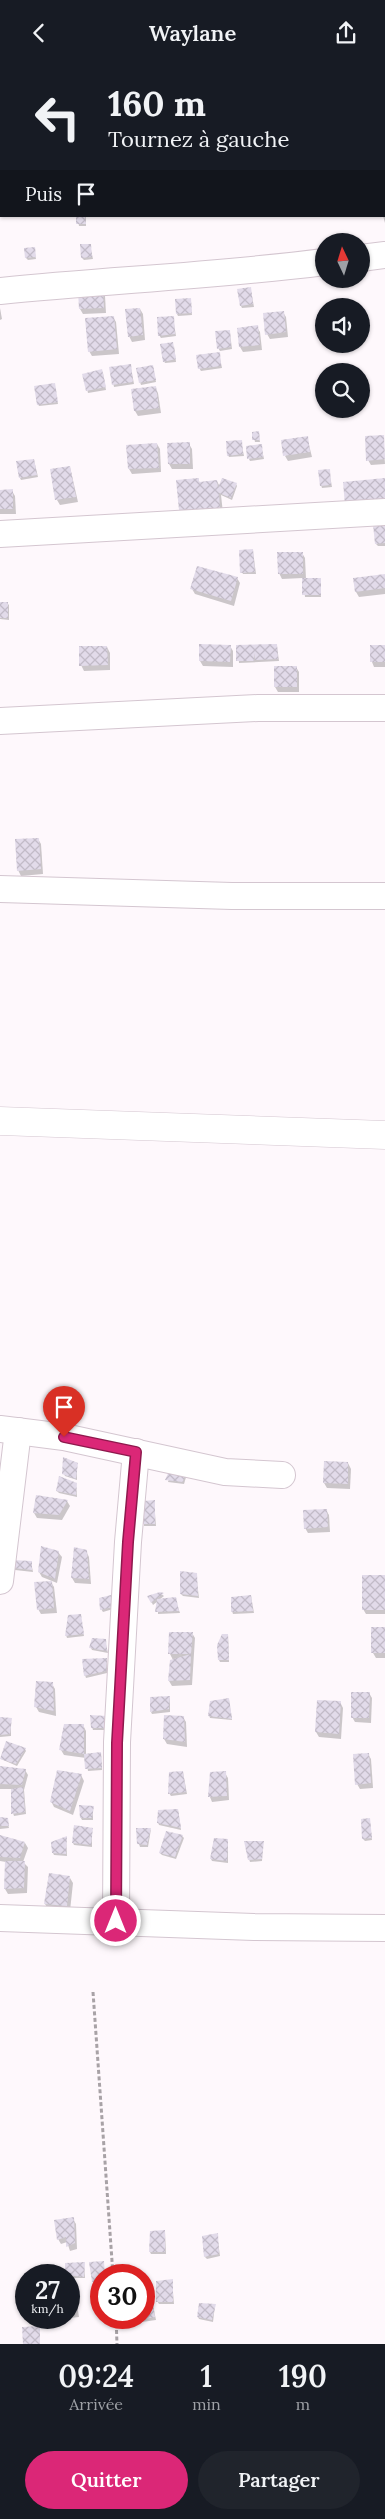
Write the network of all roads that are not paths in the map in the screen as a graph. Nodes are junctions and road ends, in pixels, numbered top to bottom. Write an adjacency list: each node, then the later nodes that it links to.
1 (385, 255): 2 (street)
2 (370, 257)
3 (315, 263): 4 (street)
4 (0, 291)
5 (385, 512): 6 (street)
6 (0, 534)
7 (385, 708): 8 (street)
8 (0, 721)
9 (0, 889): 10 (street)
10 (385, 896)
11 (0, 1121): 12 (main road)
12 (385, 1135)
13 (9, 1430): 14 (street); 16 (street)
14 (136, 1452): 15 (street); 18 (street)
15 (282, 1475)
16 (0, 1581)
17 (0, 1918): 18 (street)
18 (116, 1921): 19 (street)
19 (385, 1928)

